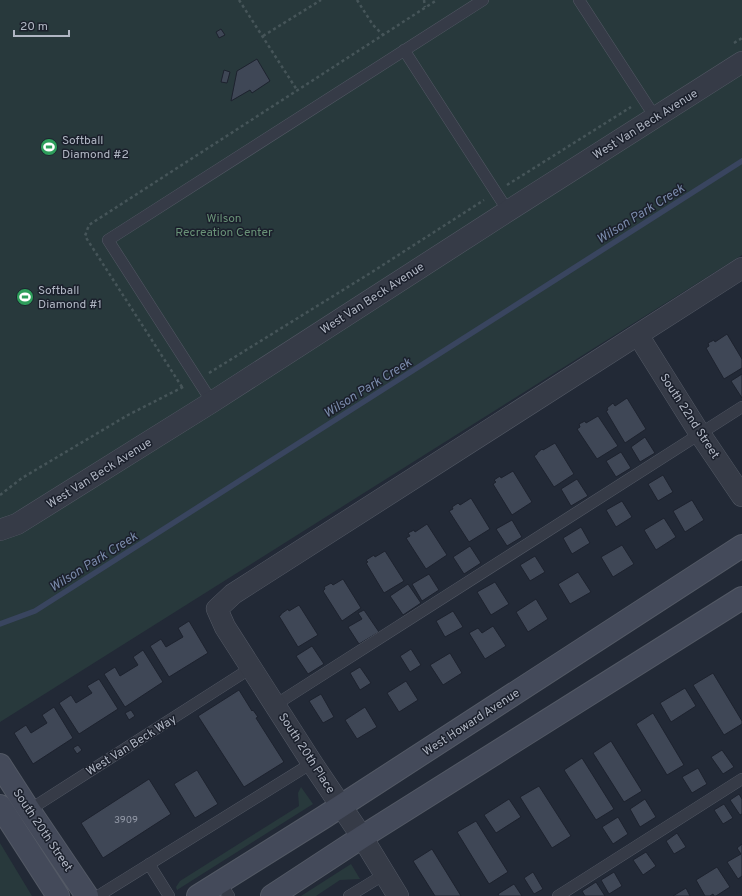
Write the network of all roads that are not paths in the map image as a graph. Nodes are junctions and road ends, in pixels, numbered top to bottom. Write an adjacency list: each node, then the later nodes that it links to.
1 (483, 0): 3 (lane)
2 (579, 0): 5 (lane)
3 (404, 50): 6 (lane); 9 (lane)
4 (742, 62): 5 (street, West Van Beck Avenue)
5 (655, 117): 6 (street, West Van Beck Avenue)
6 (508, 211): 9 (street, West Van Beck Avenue)
7 (742, 268): 8 (street)
8 (638, 335): 11 (street, South 22nd Street); 16 (street, South 20th Place)
9 (212, 402): 13 (street, West Van Beck Avenue)
10 (742, 407): 11 (lane)
11 (700, 434): 12 (street, South 22nd Street); 17 (lane)
12 (742, 496)
13 (0, 530)
14 (742, 546): 21 (main road, West Howard Avenue)
15 (742, 598): 24 (main road)
16 (251, 668): 17 (street, South 20th Place); 22 (lane, West Van Beck Way)
17 (275, 705): 18 (street, South 20th Place)
18 (312, 763): 21 (street, South 20th Place); 25 (lane)
19 (0, 765): 22 (main road, South 20th Street)
20 (742, 779): 36 (lane)
21 (341, 806): 24 (street, South 20th Place); 27 (main road, West Howard Avenue)
22 (29, 810): 23 (lane, West Van Beck Way); 29 (main road, South 20th Street)
23 (5, 814): 28 (main road, South 20th Street)
24 (362, 837): 26 (street, South 20th Place); 33 (main road)
25 (149, 864): 30 (lane); 31 (lane)
26 (385, 874): 34 (lane); 35 (street, South 20th Place)
27 (225, 889): 32 (main road, West Howard Avenue)
28 (58, 896)
29 (87, 896)
30 (98, 896)
31 (170, 896)
32 (198, 896)
33 (272, 896)
34 (349, 896)
35 (398, 896)
36 (558, 896)

